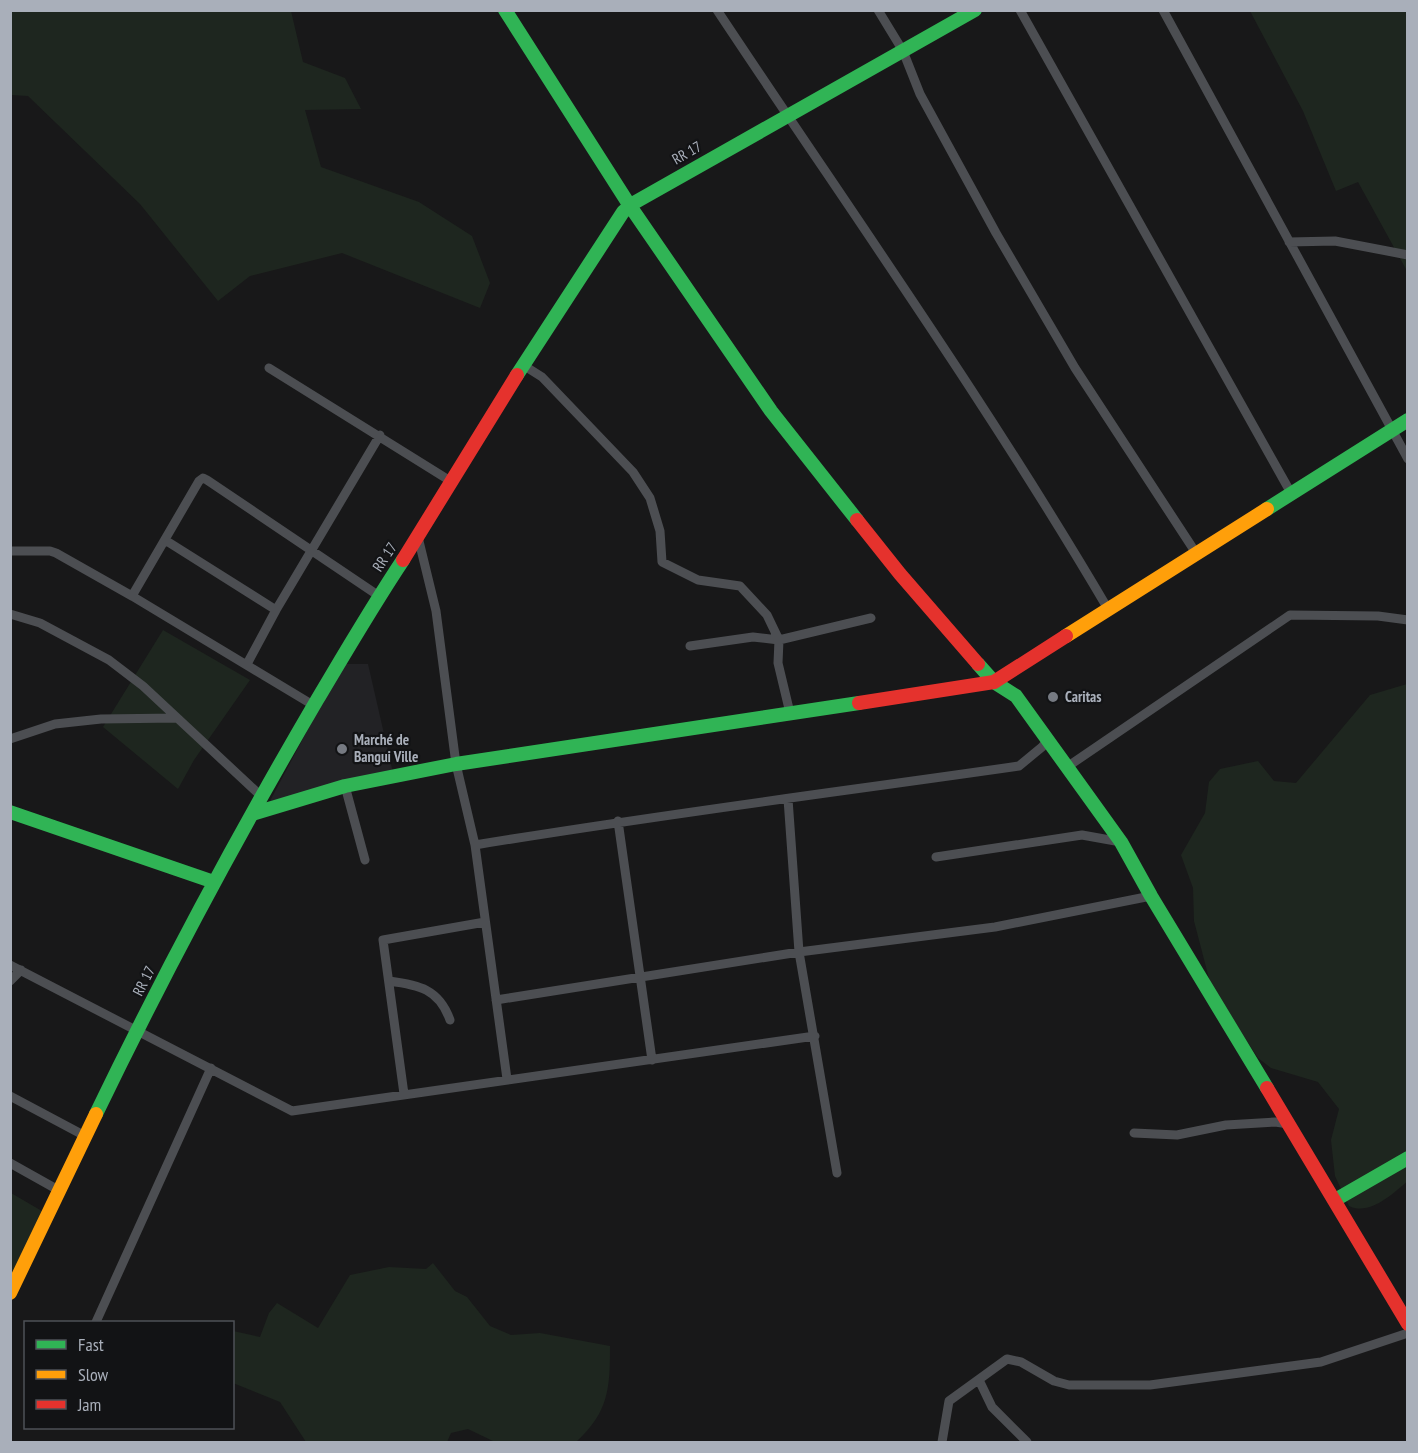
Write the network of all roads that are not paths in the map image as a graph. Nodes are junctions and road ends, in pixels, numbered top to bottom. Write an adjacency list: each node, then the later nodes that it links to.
1 (505, 10): 9 (street)
2 (717, 10): 8 (street)
3 (878, 10): 7 (street)
4 (975, 10): 7 (street, RR 17 / RR 17)
5 (1020, 10): 19 (street)
6 (1163, 10): 10 (street)
7 (903, 51): 8 (street, RR 17 / RR 17); 24 (street)
8 (786, 115): 9 (street, RR 17 / RR 17); 27 (street)
9 (630, 206): 12 (street, RR 17 / RR 17); 35 (street)
10 (1289, 242): 11 (street); 15 (street)
11 (1407, 255)
12 (523, 365): 18 (street, RR 17 / RR 17); 32 (street)
13 (269, 368): 16 (street)
14 (1407, 420): 15 (street)
15 (1391, 430): 17 (street); 19 (street)
16 (380, 435): 18 (street); 23 (street)
17 (1407, 459)
18 (452, 482): 20 (street, RR 17 / RR 17)
19 (1291, 493): 24 (street)
20 (418, 537): 26 (street, RR 17 / RR 17); 41 (street)
21 (165, 540): 23 (street); 25 (street); 28 (street)
22 (10, 551): 25 (street)
23 (310, 551): 26 (street); 28 (street)
24 (1196, 553): 27 (street)
25 (132, 596): 34 (street)
26 (379, 596): 36 (street, RR 17 / RR 17)
27 (1108, 609): 35 (street)
28 (276, 610): 34 (street)
29 (10, 614): 38 (street)
30 (871, 618): 32 (street)
31 (1407, 620): 42 (street)
32 (779, 640): 33 (street); 37 (street)
33 (690, 646)
34 (247, 664): 36 (street)
35 (994, 682): 37 (street); 40 (street)
36 (313, 705): 44 (street, RR 17 / RR 17)
37 (790, 713): 41 (street)
38 (176, 718): 39 (street); 44 (street)
39 (10, 739)
40 (1048, 740): 42 (street); 45 (street)
41 (456, 764): 43 (street); 50 (street)
42 (1067, 767): 49 (street)
43 (345, 786): 47 (street); 52 (street)
44 (261, 796): 47 (street, RR 17 / RR 17)
45 (788, 800): 48 (street); 56 (street)
46 (10, 813): 53 (street)
47 (252, 814): 53 (street, RR 17 / RR 17)
48 (618, 821): 50 (street); 59 (street)
49 (1121, 842): 51 (street); 54 (street)
50 (476, 845): 55 (street)
51 (936, 857)
52 (365, 860)
53 (214, 882): 64 (street, RR 17 / RR 17)
54 (1151, 896): 56 (street); 71 (street)
55 (485, 922): 61 (street); 62 (street)
56 (798, 952): 59 (street); 65 (street)
57 (10, 965): 58 (street)
58 (21, 970): 60 (street); 64 (street)
59 (641, 977): 62 (street); 66 (street)
60 (10, 981)
61 (389, 981): 63 (street); 69 (street)
62 (496, 1000): 68 (street)
63 (450, 1020)
64 (138, 1030): 67 (street); 73 (street, RR 17 / RR 17)
65 (814, 1036): 66 (street); 76 (street)
66 (652, 1060): 68 (street)
67 (211, 1068): 69 (street); 80 (street)
68 (507, 1079): 69 (street)
69 (404, 1094)
70 (10, 1096): 73 (street)
71 (1289, 1124): 72 (street); 78 (street)
72 (1134, 1132)
73 (87, 1137): 77 (street, RR 17 / RR 17)
74 (1407, 1158): 78 (street)
75 (10, 1162): 77 (street)
76 (837, 1173)
77 (60, 1191): 79 (street, RR 17 / RR 17)
78 (1335, 1200): 81 (street)
79 (10, 1293)
80 (97, 1321)
81 (1407, 1324)
82 (1407, 1333): 83 (street)
83 (979, 1380): 84 (street); 85 (street)
84 (942, 1443)
85 (1027, 1443)

